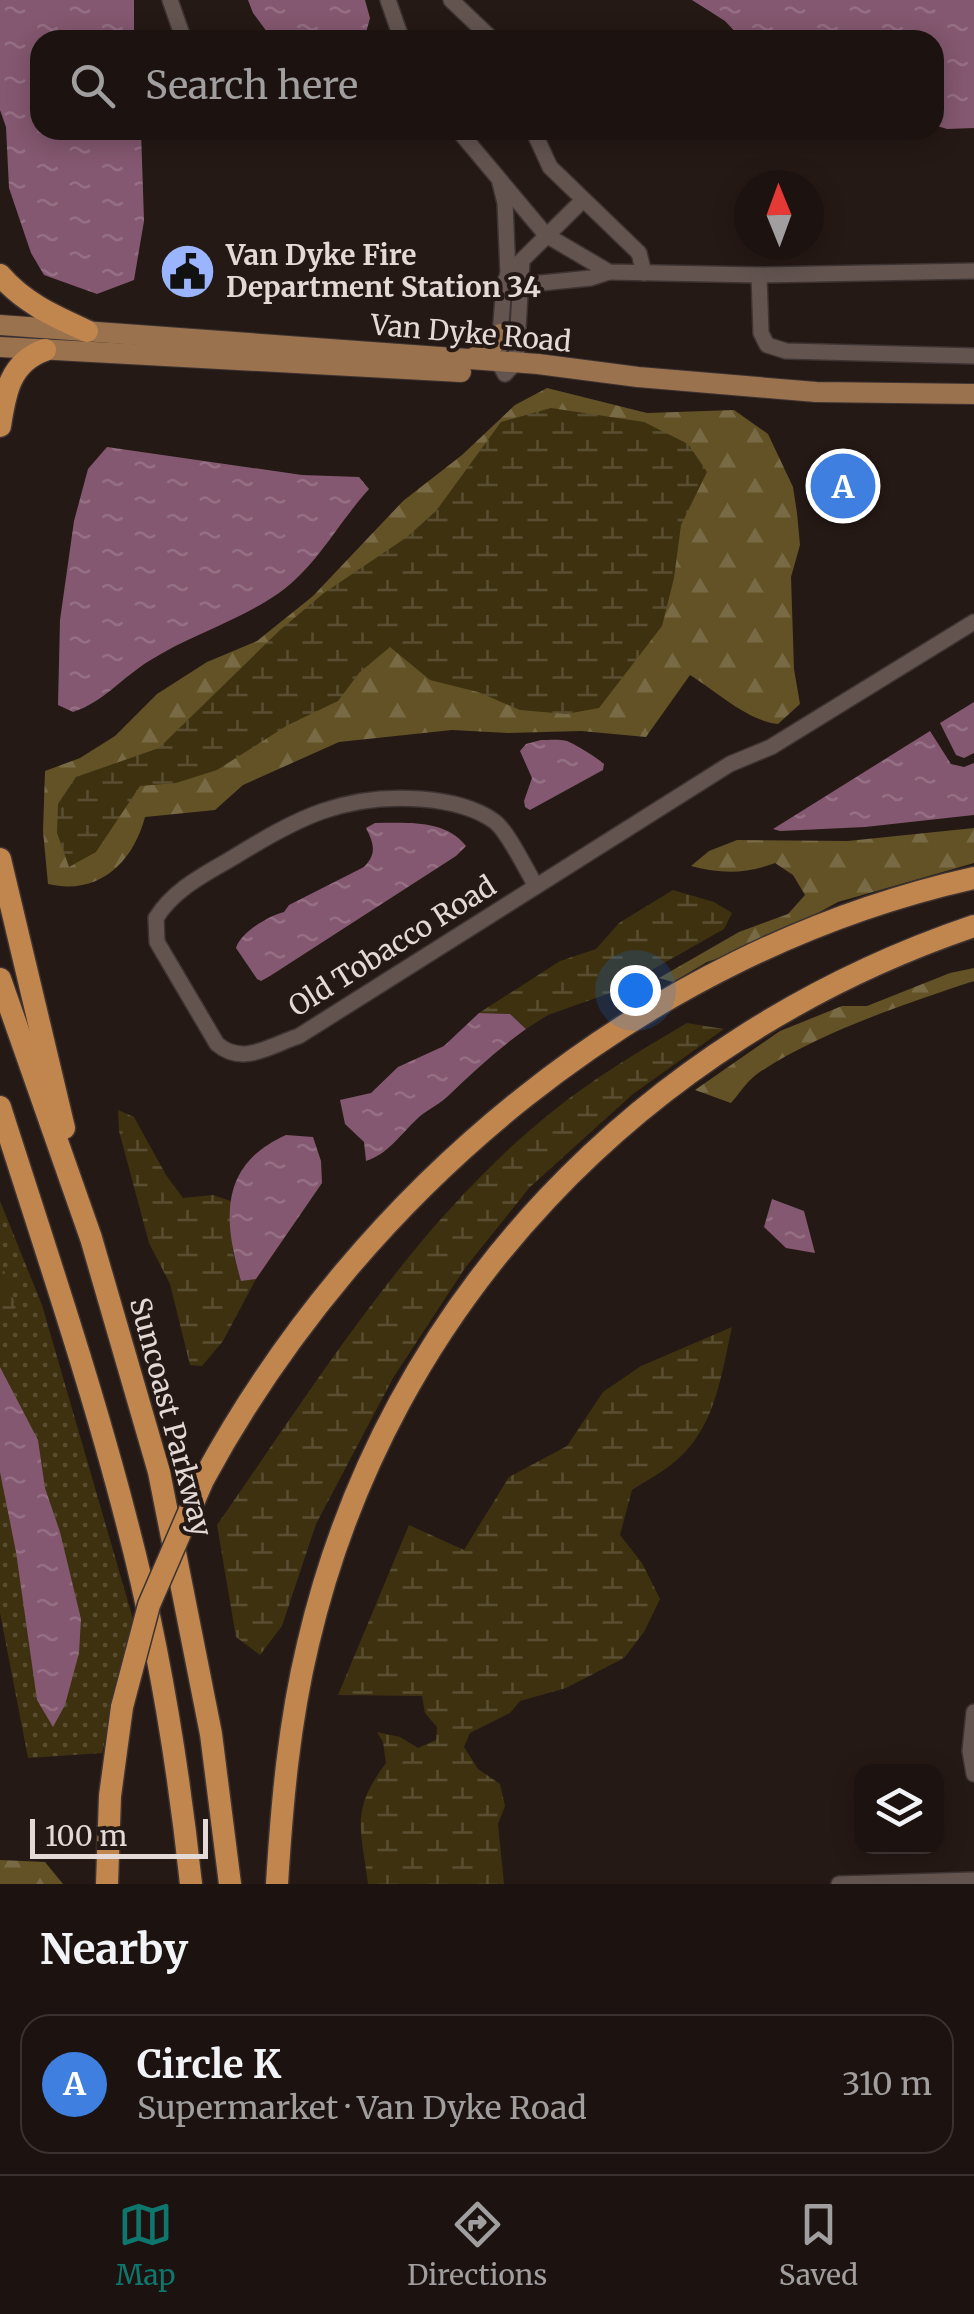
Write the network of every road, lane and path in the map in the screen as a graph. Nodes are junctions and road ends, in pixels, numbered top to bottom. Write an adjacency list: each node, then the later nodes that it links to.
1 (170, 0): 4 (street)
2 (388, 0): 5 (street)
3 (452, 0): 6 (street)
4 (180, 30)
5 (398, 30)
6 (483, 30)
7 (466, 140): 9 (street)
8 (538, 140): 10 (street)
9 (499, 179): 11 (street); 17 (street)
10 (582, 201): 11 (street); 14 (street)
11 (546, 234): 13 (street); 17 (street)
12 (974, 271): 16 (street)
13 (609, 272): 14 (street); 17 (street)
14 (644, 273): 16 (street)
15 (0, 275): 19 (highway)
16 (759, 275): 23 (street)
17 (514, 279): 20 (street); 26 (street)
18 (0, 325): 19 (main road, Van Dyke Road)
19 (86, 331): 24 (main road, Van Dyke Road)
20 (500, 334): 24 (main road); 26 (street)
21 (0, 347): 22 (main road, Van Dyke Road)
22 (45, 350): 26 (main road, Van Dyke Road); 28 (highway)
23 (974, 356)
24 (471, 359): 26 (main road, Van Dyke Road)
25 (0, 362): 28 (highway)
26 (506, 366): 27 (main road, Van Dyke Road)
27 (974, 394)
28 (4, 397): 29 (highway)
29 (0, 426)
30 (974, 622): 33 (street, Old Tobacco Road)
31 (0, 859): 38 (highway)
32 (974, 878): 43 (highway, bridge)
33 (536, 886): 33 (street, Old Tobacco Road)
34 (974, 926): 46 (highway)
35 (0, 979): 38 (highway, Suncoast Parkway)
36 (0, 1107): 39 (highway)
37 (0, 1150): 39 (highway)
38 (90, 1238): 45 (highway, Suncoast Parkway)
39 (56, 1281): 44 (highway)
40 (974, 1712): 41 (street)
41 (974, 1774)
42 (974, 1880): 47 (street)
43 (107, 1884)
44 (191, 1884)
45 (230, 1884)
46 (276, 1884)
47 (839, 1884)

